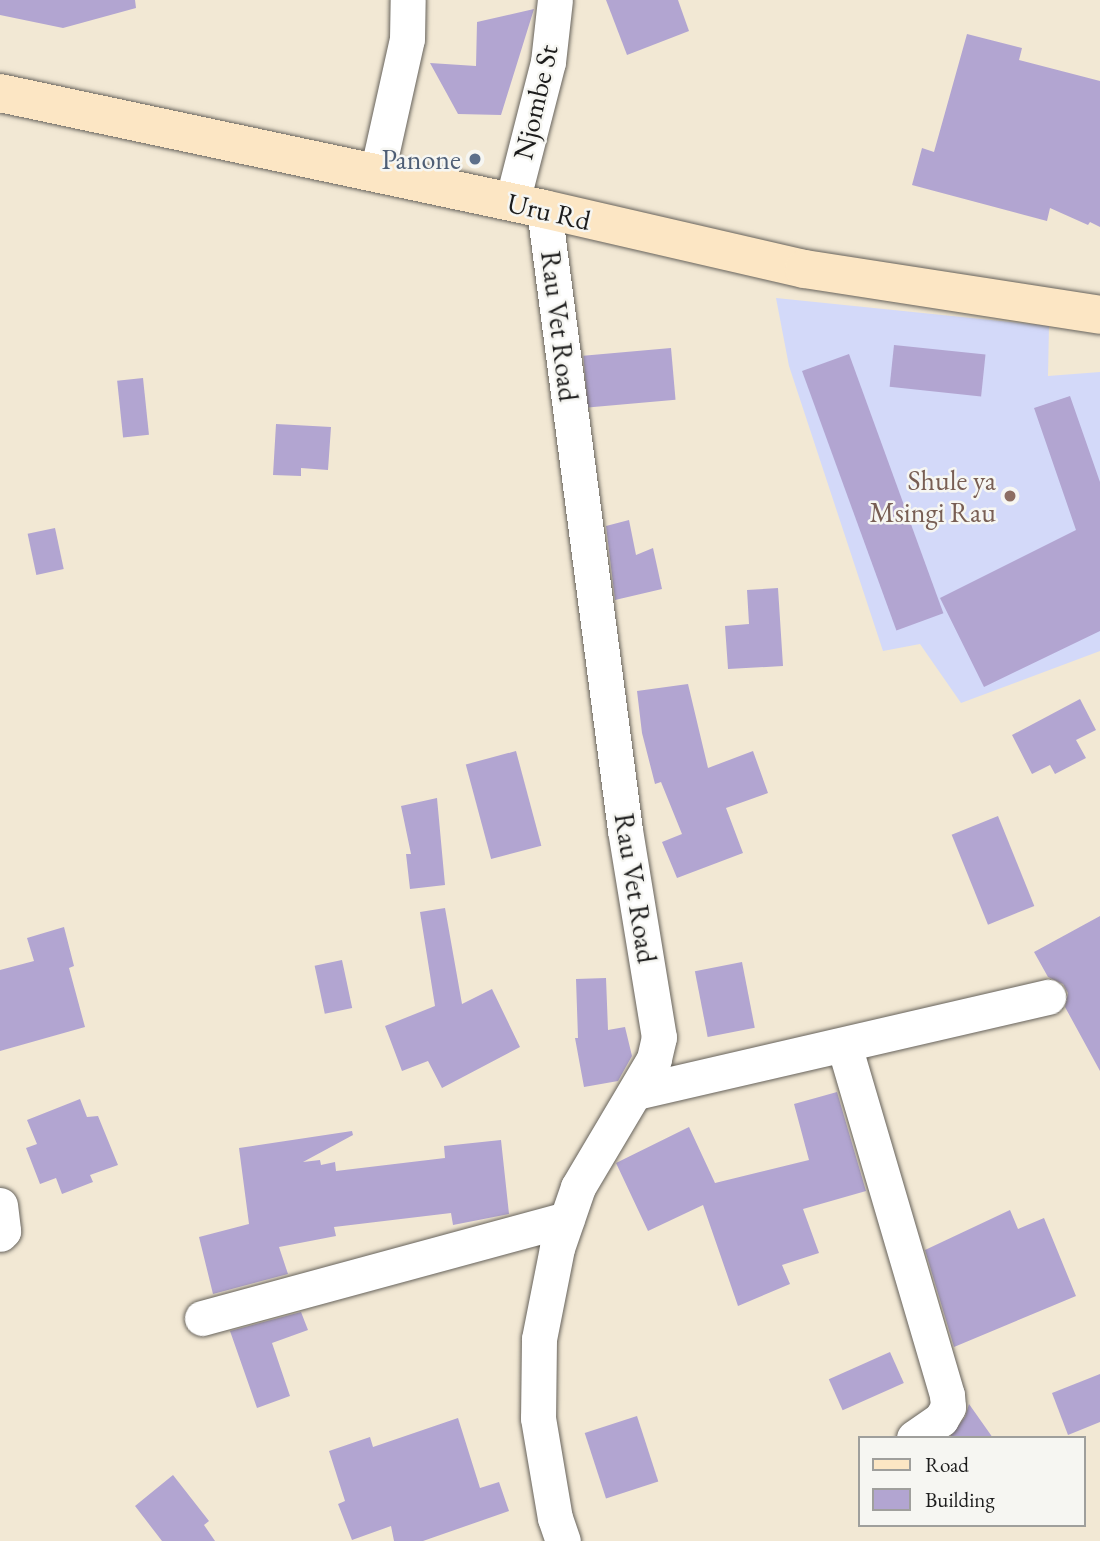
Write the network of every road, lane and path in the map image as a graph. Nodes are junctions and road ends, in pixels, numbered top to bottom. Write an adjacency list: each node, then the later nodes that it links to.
1 (408, 0): 4 (street)
2 (555, 0): 5 (street, Njombe St)
3 (0, 93): 4 (street, Uru Rd)
4 (377, 173): 5 (street, Uru Rd)
5 (528, 206): 6 (street, Uru Rd); 9 (street, Rau Vet Road)
6 (1100, 315)
7 (1048, 998): 8 (street)
8 (844, 1045): 9 (street); 14 (street)
9 (636, 1092): 11 (street, Rau Vet Road)
10 (0, 1205): 12 (street)
11 (567, 1219): 13 (street); 15 (street, Rau Vet Road)
12 (0, 1234)
13 (202, 1318)
14 (917, 1436)
15 (563, 1541)

